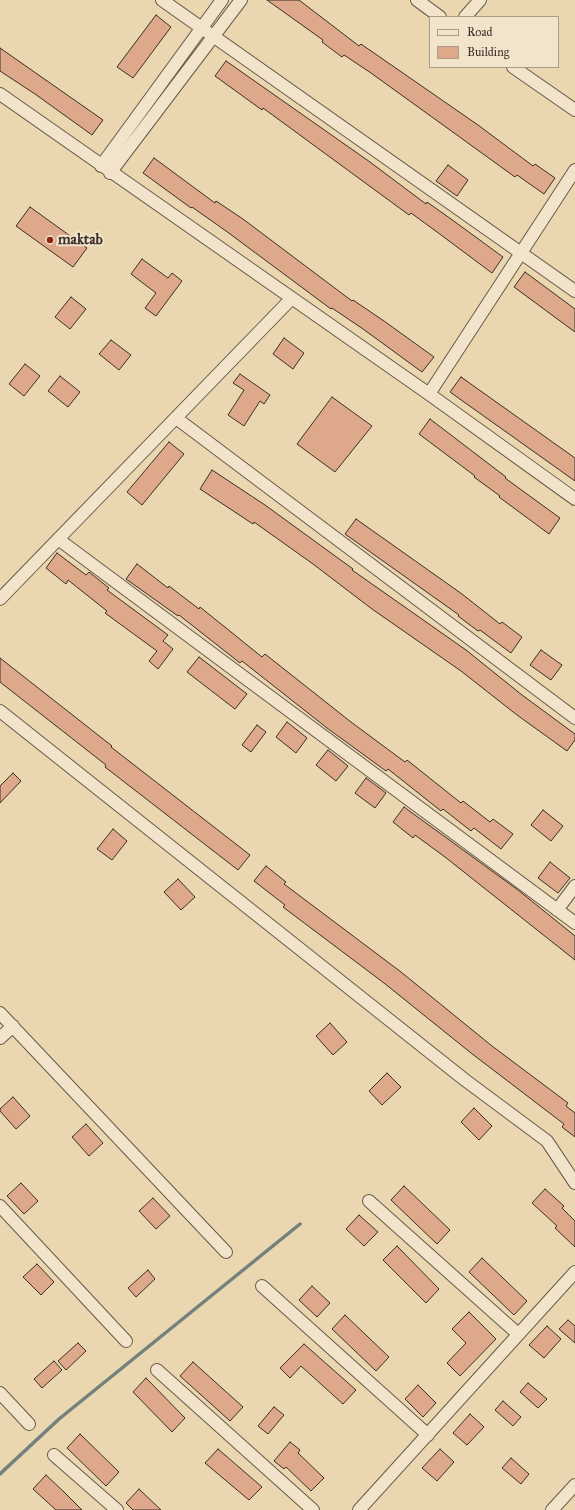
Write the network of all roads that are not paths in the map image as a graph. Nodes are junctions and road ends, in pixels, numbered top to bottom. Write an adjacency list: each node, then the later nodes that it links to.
1 (162, 0): 8 (street)
2 (222, 0): 8 (street)
3 (240, 0): 9 (street)
4 (417, 0): 6 (street)
5 (480, 0): 7 (street)
6 (439, 16)
7 (466, 16)
8 (202, 27): 9 (street); 13 (street)
9 (214, 36): 13 (street); 15 (street)
10 (513, 68): 12 (street)
11 (0, 94): 13 (street)
12 (575, 110)
13 (106, 169): 17 (street)
14 (575, 170): 15 (street)
15 (521, 252): 16 (street); 18 (street)
16 (575, 291)
17 (292, 298): 18 (street); 19 (street)
18 (429, 394): 20 (street)
19 (176, 418): 21 (street); 24 (street)
20 (575, 499)
21 (58, 539): 22 (street); 26 (street)
22 (0, 599)
23 (0, 711): 31 (street)
24 (575, 718)
25 (575, 886): 26 (street)
26 (558, 910): 27 (street)
27 (575, 923)
28 (0, 1013): 29 (street)
29 (13, 1026): 30 (street); 34 (street)
30 (0, 1038)
31 (574, 1177)
32 (369, 1201): 37 (street)
33 (0, 1206): 38 (street)
34 (226, 1252)
35 (575, 1272): 37 (street)
36 (262, 1286): 42 (street)
37 (518, 1334): 42 (street)
38 (126, 1341)
39 (157, 1370): 46 (street)
40 (0, 1393): 41 (street)
41 (29, 1424)
42 (428, 1435): 47 (street)
43 (54, 1455): 45 (street)
44 (575, 1485): 48 (street)
45 (117, 1510)
46 (313, 1510)
47 (359, 1510)
48 (552, 1510)

